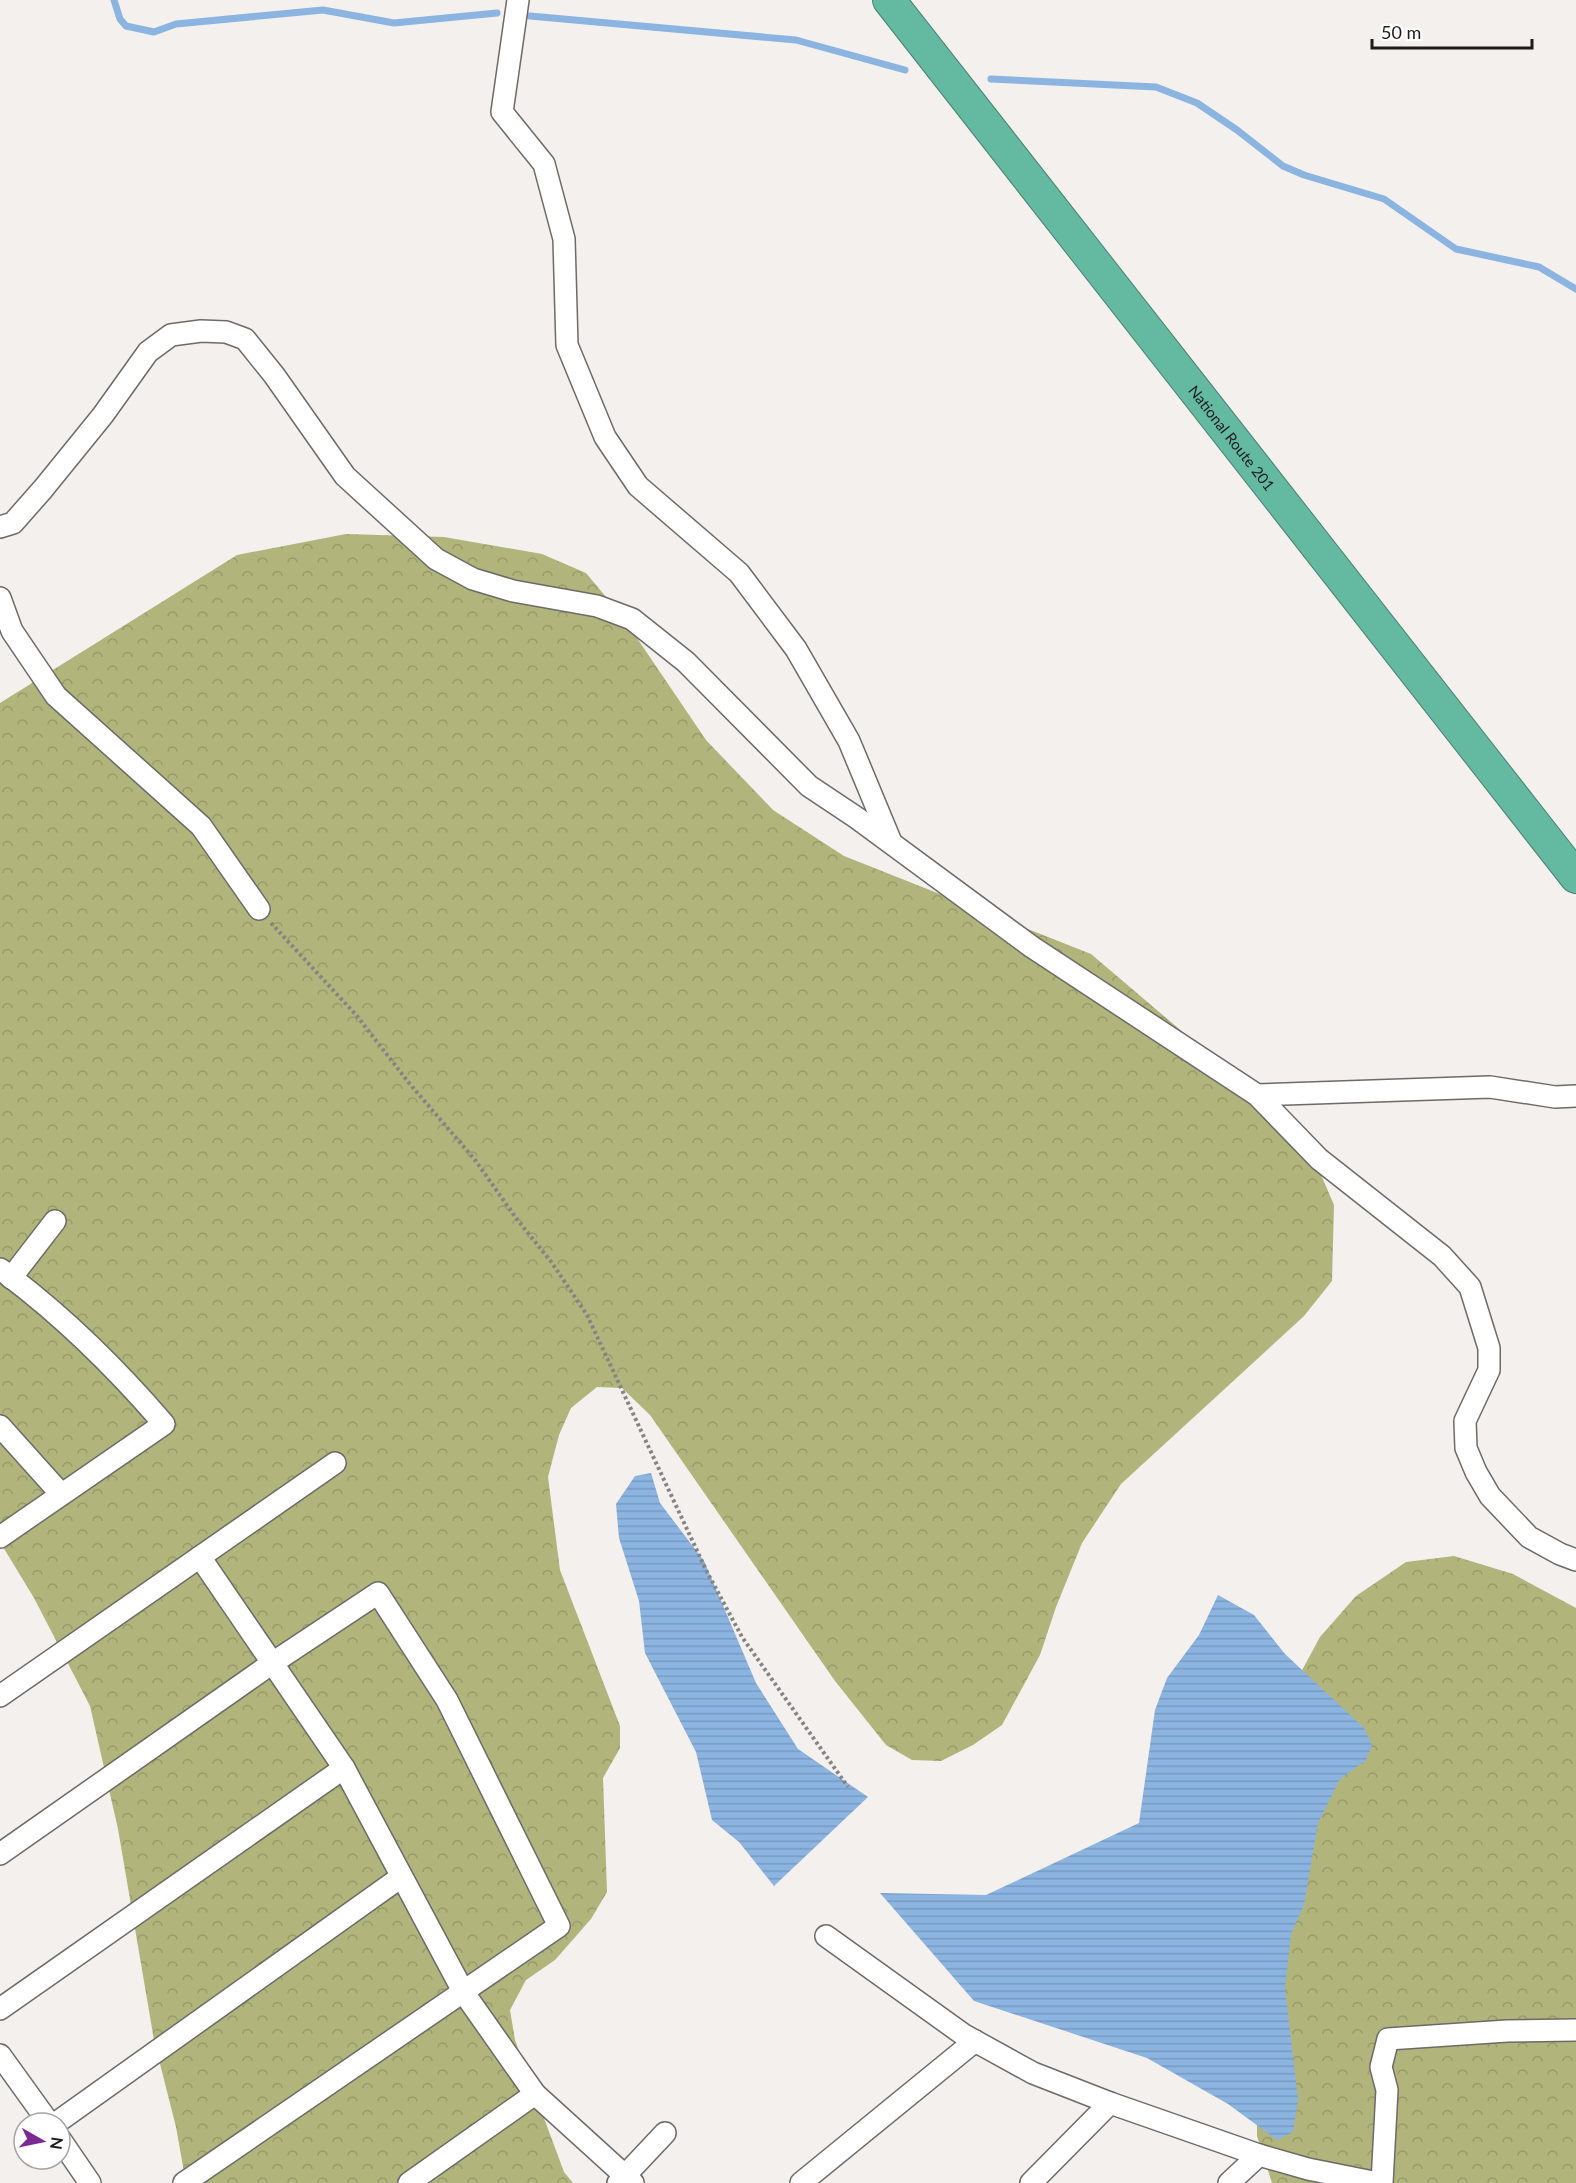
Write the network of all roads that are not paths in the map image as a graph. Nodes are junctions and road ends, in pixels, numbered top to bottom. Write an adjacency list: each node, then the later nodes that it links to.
1 (518, 0): 5 (street)
2 (889, 0): 6 (highway, National Route 201)
3 (0, 527): 5 (street)
4 (0, 598): 7 (street)
5 (891, 842): 8 (street)
6 (1576, 877)
7 (259, 909)
8 (1257, 1095): 9 (street); 17 (street)
9 (1576, 1096)
10 (55, 1221): 11 (street)
11 (6, 1273): 14 (street)
12 (0, 1426): 14 (street)
13 (335, 1463): 16 (street)
14 (61, 1494): 15 (street)
15 (0, 1537)
16 (200, 1557): 18 (street); 19 (street)
17 (1576, 1560)
18 (271, 1664): 20 (street); 21 (street); 24 (street)
19 (0, 1696)
20 (344, 1768): 22 (street); 25 (street)
21 (0, 1854)
22 (401, 1877): 24 (street); 32 (street)
23 (826, 1936): 27 (street)
24 (464, 1993): 29 (street); 38 (street)
25 (0, 2009)
26 (1576, 2030): 43 (street)
27 (975, 2041): 30 (street); 40 (street)
28 (0, 2055): 31 (street)
29 (535, 2094): 36 (street); 39 (street)
30 (1110, 2103): 34 (street); 41 (street)
31 (40, 2111)
32 (72, 2112)
33 (665, 2133): 36 (street)
34 (1259, 2156): 42 (street); 43 (street)
35 (72, 2157): 37 (street)
36 (625, 2181)
37 (90, 2183)
38 (184, 2183)
39 (410, 2183)
40 (801, 2183)
41 (1031, 2183)
42 (1229, 2183)
43 (1380, 2183)

